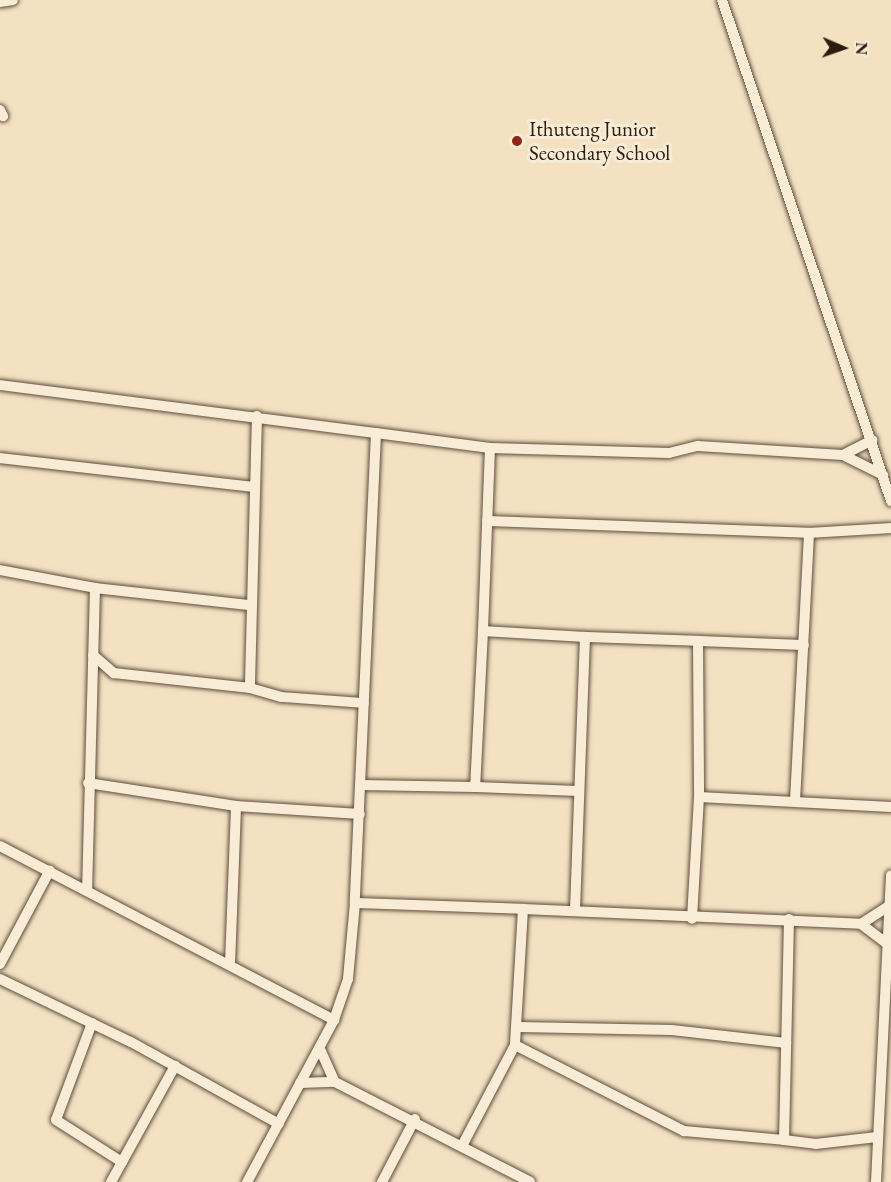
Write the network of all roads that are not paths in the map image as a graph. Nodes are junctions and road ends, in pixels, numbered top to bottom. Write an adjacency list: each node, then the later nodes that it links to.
1 (13, 0): 3 (street)
2 (722, 0): 7 (street)
3 (0, 2)
4 (0, 385): 5 (street)
5 (257, 416): 6 (street); 12 (street)
6 (376, 433): 8 (street); 26 (street)
7 (872, 440): 9 (street); 11 (street)
8 (490, 448): 9 (street); 14 (street)
9 (843, 455): 11 (street)
10 (0, 458): 12 (street)
11 (884, 475): 13 (street)
12 (253, 487): 19 (street)
13 (891, 501)
14 (487, 521): 16 (street); 20 (street)
15 (891, 528): 16 (street)
16 (809, 533): 23 (street)
17 (0, 570): 18 (street)
18 (95, 588): 19 (street); 24 (street)
19 (249, 604): 25 (street)
20 (483, 631): 21 (street); 29 (street)
21 (585, 637): 22 (street); 30 (street)
22 (698, 641): 23 (street); 31 (street)
23 (804, 645): 32 (street)
24 (93, 655): 25 (street); 27 (street)
25 (250, 688): 26 (street)
26 (364, 703): 28 (street)
27 (88, 783): 33 (street); 39 (street)
28 (361, 785): 29 (street); 35 (street)
29 (475, 787): 30 (street)
30 (579, 791): 43 (street)
31 (699, 797): 32 (street); 44 (street)
32 (795, 801): 34 (street)
33 (236, 806): 35 (street); 49 (street)
34 (891, 807)
35 (360, 814): 40 (street)
36 (0, 846): 37 (street)
37 (50, 870): 39 (street); 48 (street)
38 (891, 875): 41 (street)
39 (87, 889): 49 (street)
40 (355, 903): 42 (street); 51 (street)
41 (890, 905): 46 (street); 47 (street)
42 (523, 909): 43 (street); 53 (street)
43 (574, 910): 44 (street)
44 (692, 919): 45 (street)
45 (789, 919): 46 (street); 54 (street)
46 (861, 924): 47 (street)
47 (888, 944): 62 (street)
48 (0, 964)
49 (230, 964): 51 (street)
50 (0, 979): 52 (street)
51 (334, 1020): 56 (street)
52 (92, 1023): 57 (street); 65 (street)
53 (519, 1027): 54 (street); 55 (street)
54 (786, 1043): 63 (street)
55 (515, 1045): 63 (street); 64 (street)
56 (320, 1049): 58 (street); 59 (street)
57 (175, 1066): 61 (street); 65 (street)
58 (335, 1082): 59 (street); 60 (street)
59 (300, 1083): 61 (street)
60 (415, 1119): 64 (street); 68 (street)
61 (279, 1124): 67 (street)
62 (877, 1137): 63 (street); 70 (street)
63 (784, 1140)
64 (464, 1144): 69 (street)
65 (122, 1162): 66 (street)
66 (111, 1182)
67 (248, 1182)
68 (382, 1182)
69 (530, 1182)
70 (876, 1182)

